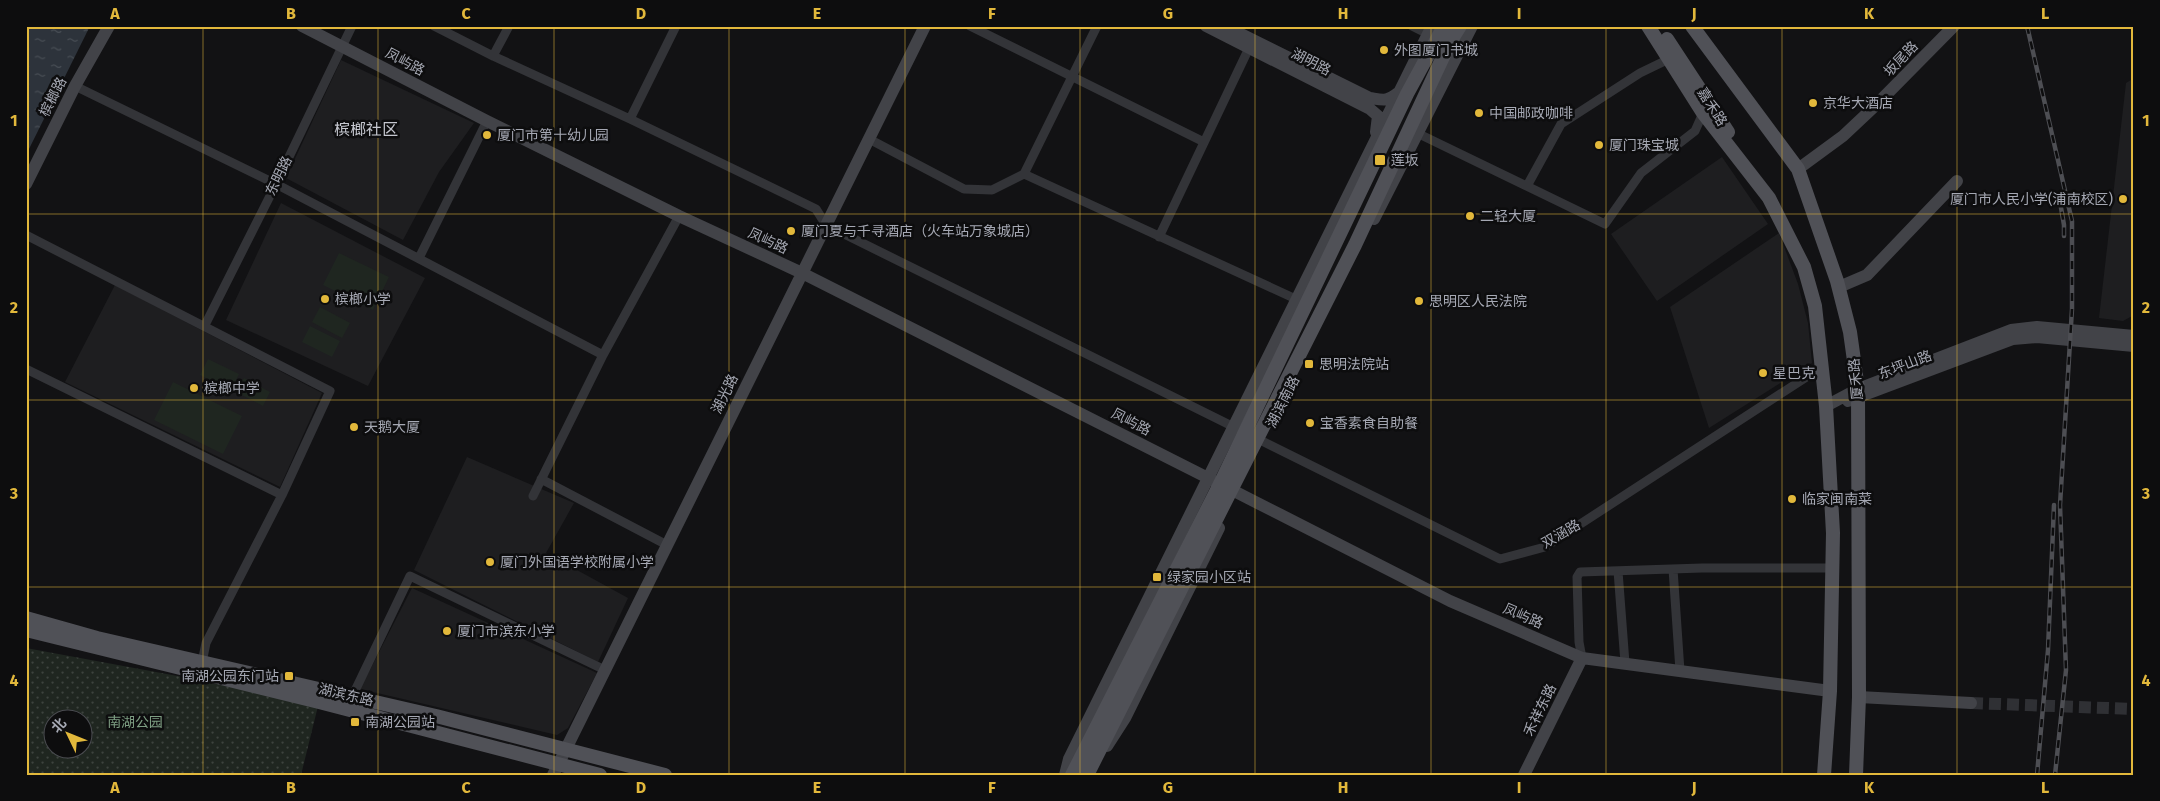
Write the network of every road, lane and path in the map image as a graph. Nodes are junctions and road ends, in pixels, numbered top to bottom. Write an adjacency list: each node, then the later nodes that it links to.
1 (109, 26): 26 (street, 槟榔路)
2 (302, 26): 21 (street, 凤屿路)
3 (352, 26): 21 (street, 东明路)
4 (434, 26): 23 (street)
5 (509, 26): 23 (street)
6 (676, 26): 29 (street)
7 (925, 26): 32 (street, 湖光路)
8 (970, 26): 25 (street)
9 (1097, 26): 25 (street)
10 (1206, 26): 22 (street, 湖明路)
11 (1225, 26): 27 (street, 湖明路)
12 (1412, 26): 20 (street)
13 (1444, 26): 58 (main road, 湖滨南路)
14 (1460, 26): 58 (main road, 湖滨南路)
15 (1472, 26): 31 (street, 湖滨南路)
16 (1648, 26): 24 (main road)
17 (1658, 26): 41 (main road, 嘉禾路)
18 (1692, 26): 35 (main road, 厦禾路)
19 (1954, 26): 35 (street, 坂尾路)
20 (1430, 30): 27 (street)
21 (342, 46): 30 (street, 凤屿路); 39 (street, 东明路)
22 (1249, 48): 33 (street, 湖明路); 34 (street)
23 (493, 56): 29 (street)
24 (1669, 58): 28 (main road); 40 (street)
25 (1072, 77): 34 (street); 36 (street)
26 (75, 86): 38 (street, 槟榔路); 39 (street)
27 (1398, 93): 33 (street)
28 (1703, 113): 40 (street); 41 (main road)
29 (630, 119): 43 (street)
30 (487, 121): 42 (street, 凤屿路); 46 (street)
31 (1417, 133): 40 (street); 58 (street, 湖滨南路)
32 (869, 139): 36 (street); 43 (street, 湖光路)
33 (1374, 141): 49 (street)
34 (1204, 142): 45 (street)
35 (1798, 169): 48 (main road, 厦禾路)
36 (1024, 174): 45 (street)
37 (1957, 180): 48 (street)
38 (26, 184)
39 (276, 184): 46 (street); 50 (street, 东明路)
40 (1528, 186)
41 (1762, 189): 55 (main road)
42 (679, 216): 47 (street, 凤屿路); 53 (street)
43 (826, 225): 47 (street, 湖光路); 58 (street, 双涵路)
44 (26, 235): 50 (street)
45 (1159, 237): 49 (street)
46 (419, 258): 53 (street)
47 (802, 273): 60 (street, 凤屿路); 63 (street, 湖光路)
48 (1839, 287): 56 (main road, 厦禾路)
49 (1298, 300): 58 (street)
50 (204, 325): 61 (street)
51 (2134, 336): 56 (street, 东坪山路)
52 (2134, 346): 56 (street, 东坪山路)
53 (603, 354): 59 (street)
54 (26, 369): 61 (street)
55 (1823, 373): 57 (main road); 58 (street, 双涵路)
56 (1858, 394): 57 (street, 东坪山路); 76 (main road, 厦禾路)
57 (1826, 406): 64 (main road)
58 (1249, 434): 60 (main road, 湖滨南路); 60 (street, 湖滨南路)
59 (541, 480): 62 (street); 63 (street)
60 (1224, 486): 69 (street, 凤屿路); 82 (street); 83 (main road, 湖滨南路); 84 (main road, 湖滨南路)
61 (282, 495): 71 (street)
62 (533, 496)
63 (667, 545): 72 (street, 湖光路)
64 (1832, 568): 65 (street); 74 (main road)
65 (1673, 569): 66 (street); 73 (street)
66 (1618, 570): 69 (street); 70 (street)
67 (26, 618): 71 (main road, 湖滨东路)
68 (26, 630): 71 (main road, 湖滨东路)
69 (1582, 658): 70 (street, 凤屿路); 85 (street, 禾祥东路)
70 (1625, 664): 73 (street, 凤屿路)
71 (201, 668): 75 (main road, 湖滨东路); 79 (main road, 湖滨东路)
72 (605, 670): 75 (street); 78 (street, 湖光路)
73 (1680, 671): 74 (street, 凤屿路)
74 (1830, 691): 86 (main road)
75 (352, 697): 78 (main road, 湖滨东路)
76 (1859, 697): 77 (street); 87 (main road, 厦禾路)
77 (1971, 703)
78 (565, 750): 79 (street, 湖光路); 81 (main road, 湖滨东路)
79 (556, 769): 80 (main road, 湖滨东路)
80 (600, 775)
81 (665, 775)
82 (1065, 775)
83 (1072, 775)
84 (1087, 775)
85 (1524, 775)
86 (1824, 775)
87 (1856, 775)

